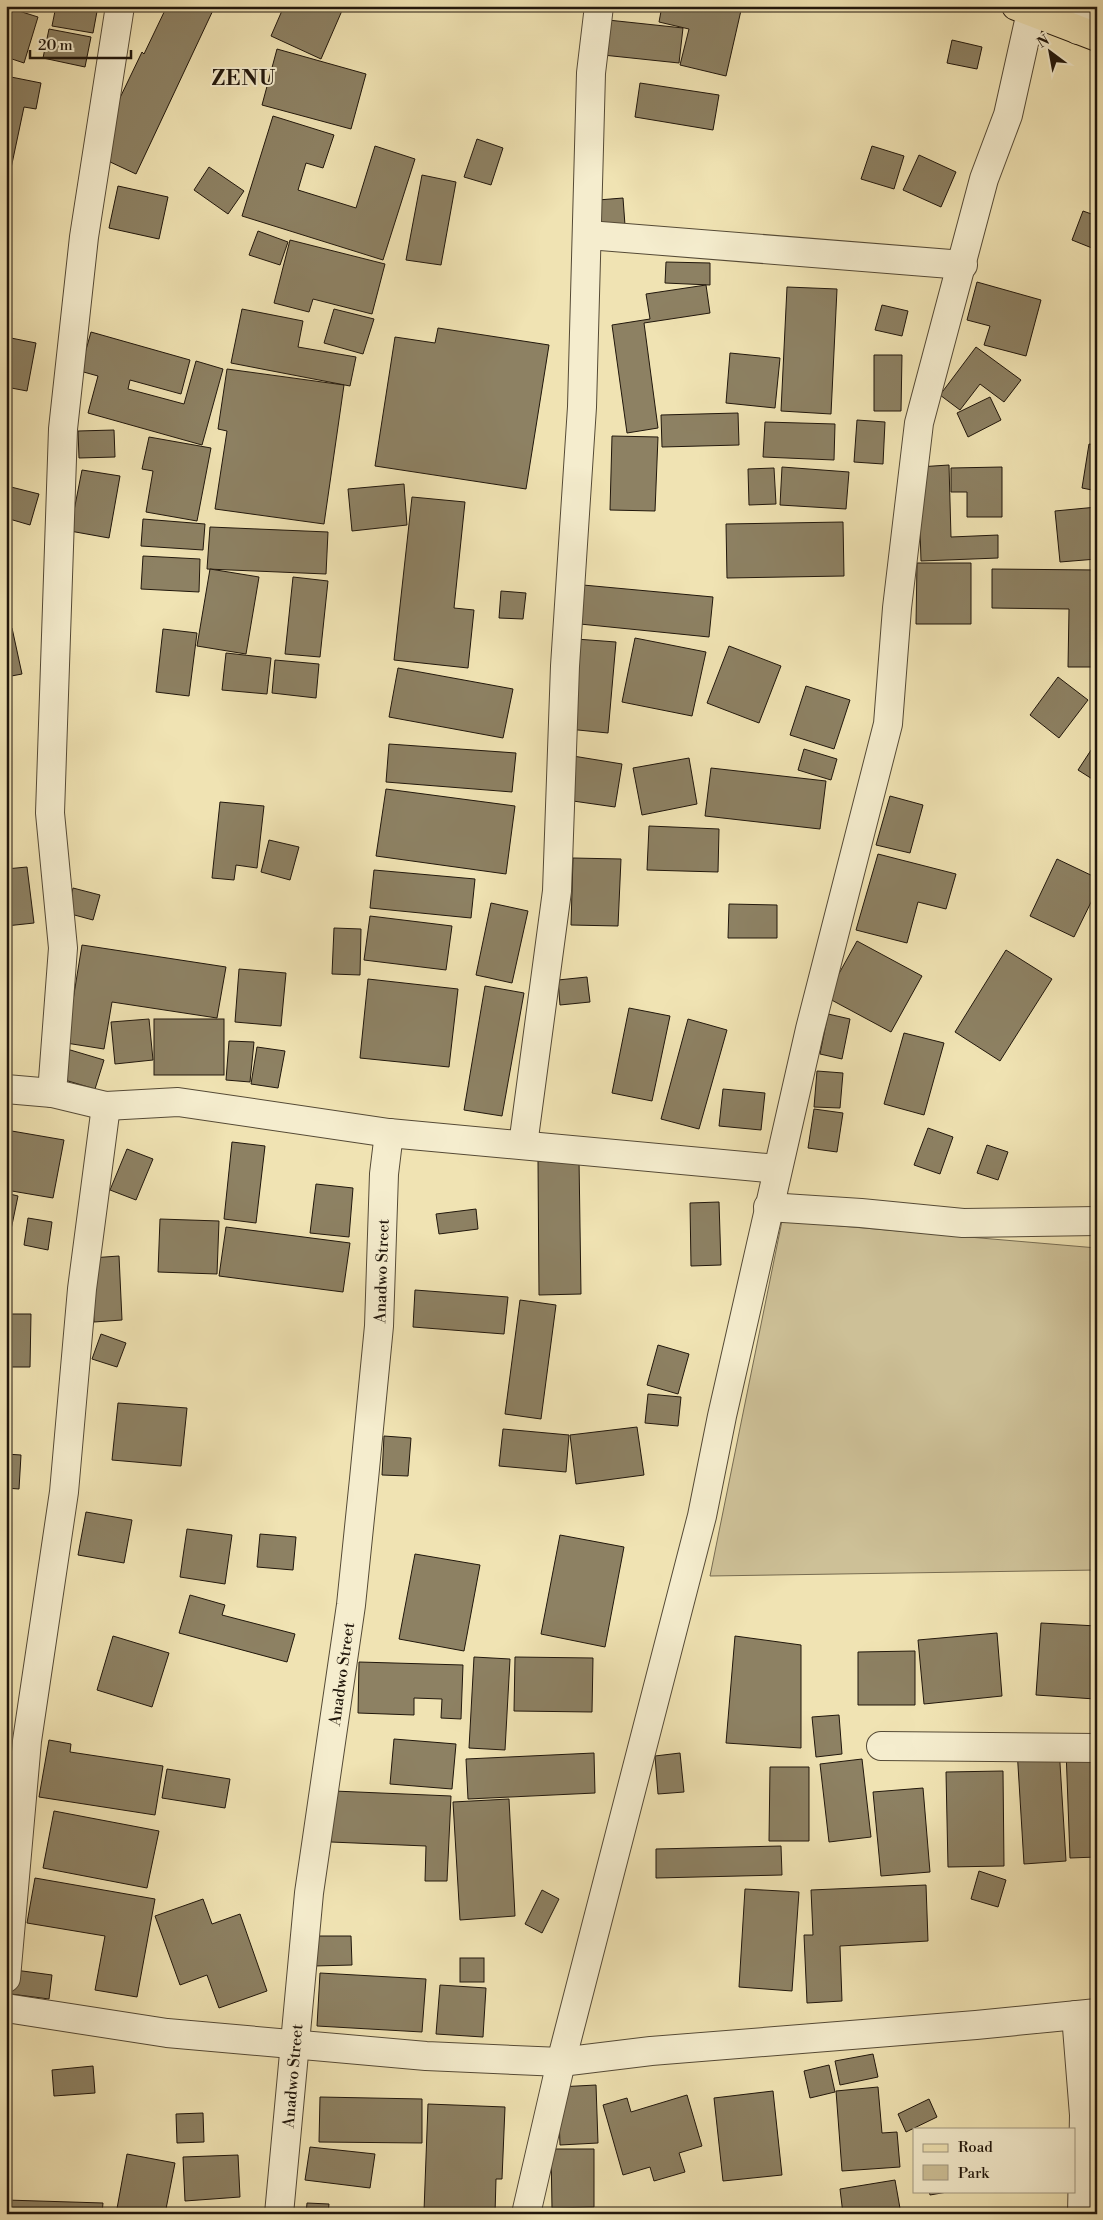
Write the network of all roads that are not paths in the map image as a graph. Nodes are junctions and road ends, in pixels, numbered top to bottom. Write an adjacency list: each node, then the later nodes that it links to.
1 (120, 6): 8 (street)
2 (599, 6): 5 (street)
3 (1023, 9): 4 (main road); 6 (street)
4 (1086, 24)
5 (588, 235): 6 (street); 11 (street)
6 (963, 265): 12 (street)
7 (6, 1089): 8 (street)
8 (52, 1093): 9 (street)
9 (106, 1106): 10 (street); 17 (street)
10 (389, 1133): 11 (street); 20 (street, Anadwo Street)
11 (523, 1145): 12 (street)
12 (777, 1169): 13 (street)
13 (768, 1207): 14 (street); 21 (street)
14 (1097, 1221)
15 (880, 1746): 16 (street)
16 (1097, 1748)
17 (6, 1978)
18 (6, 2008): 20 (street)
19 (1086, 2014): 21 (street); 24 (street)
20 (295, 2043): 21 (street); 22 (street, Anadwo Street)
21 (561, 2062): 23 (street)
22 (279, 2214)
23 (526, 2214)
24 (1082, 2214)

